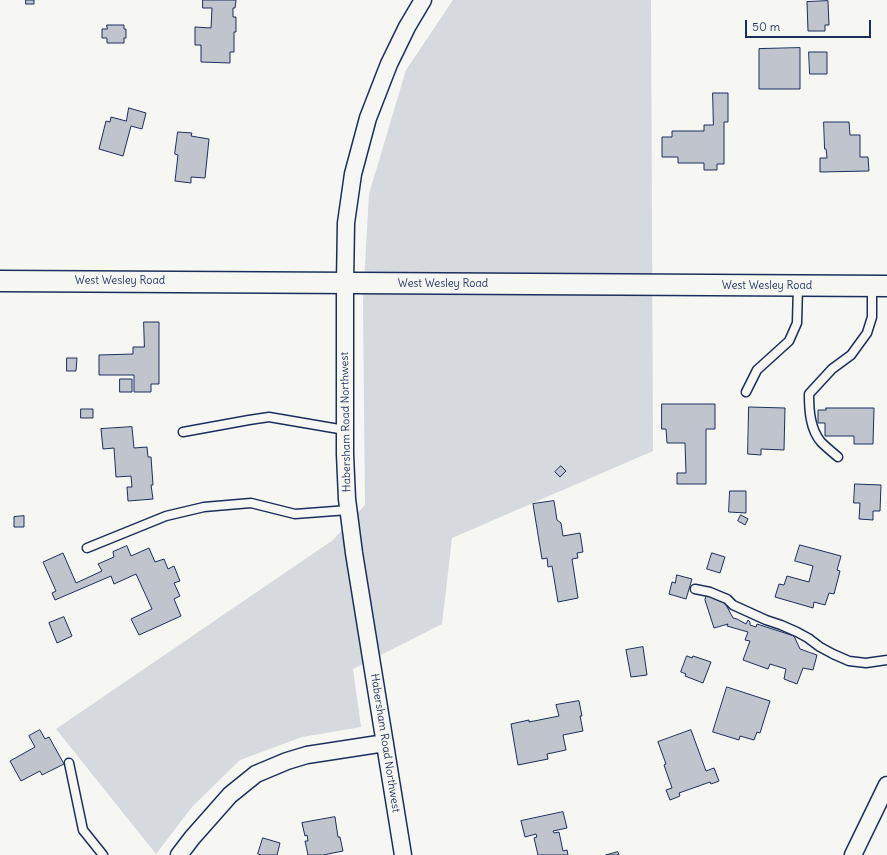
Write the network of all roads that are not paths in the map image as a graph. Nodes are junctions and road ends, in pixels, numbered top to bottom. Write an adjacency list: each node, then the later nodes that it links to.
1 (423, 0): 3 (street, Habersham Road Northwest)
2 (0, 281): 3 (street, West Wesley Road)
3 (345, 283): 4 (street, West Wesley Road); 7 (street, Habersham Road Northwest)
4 (798, 286): 5 (street, West Wesley Road); 6 (lane)
5 (880, 286): 9 (lane)
6 (746, 392)
7 (345, 430): 8 (lane); 10 (street, Habersham Road Northwest)
8 (183, 432)
9 (838, 457)
10 (348, 510): 11 (lane); 14 (street, Habersham Road Northwest)
11 (86, 548)
12 (695, 589): 13 (lane)
13 (887, 660)
14 (385, 743): 18 (street); 19 (street, Habersham Road Northwest)
15 (69, 763): 17 (lane)
16 (887, 785): 20 (street)
17 (103, 855)
18 (179, 855)
19 (403, 855)
20 (853, 855)

